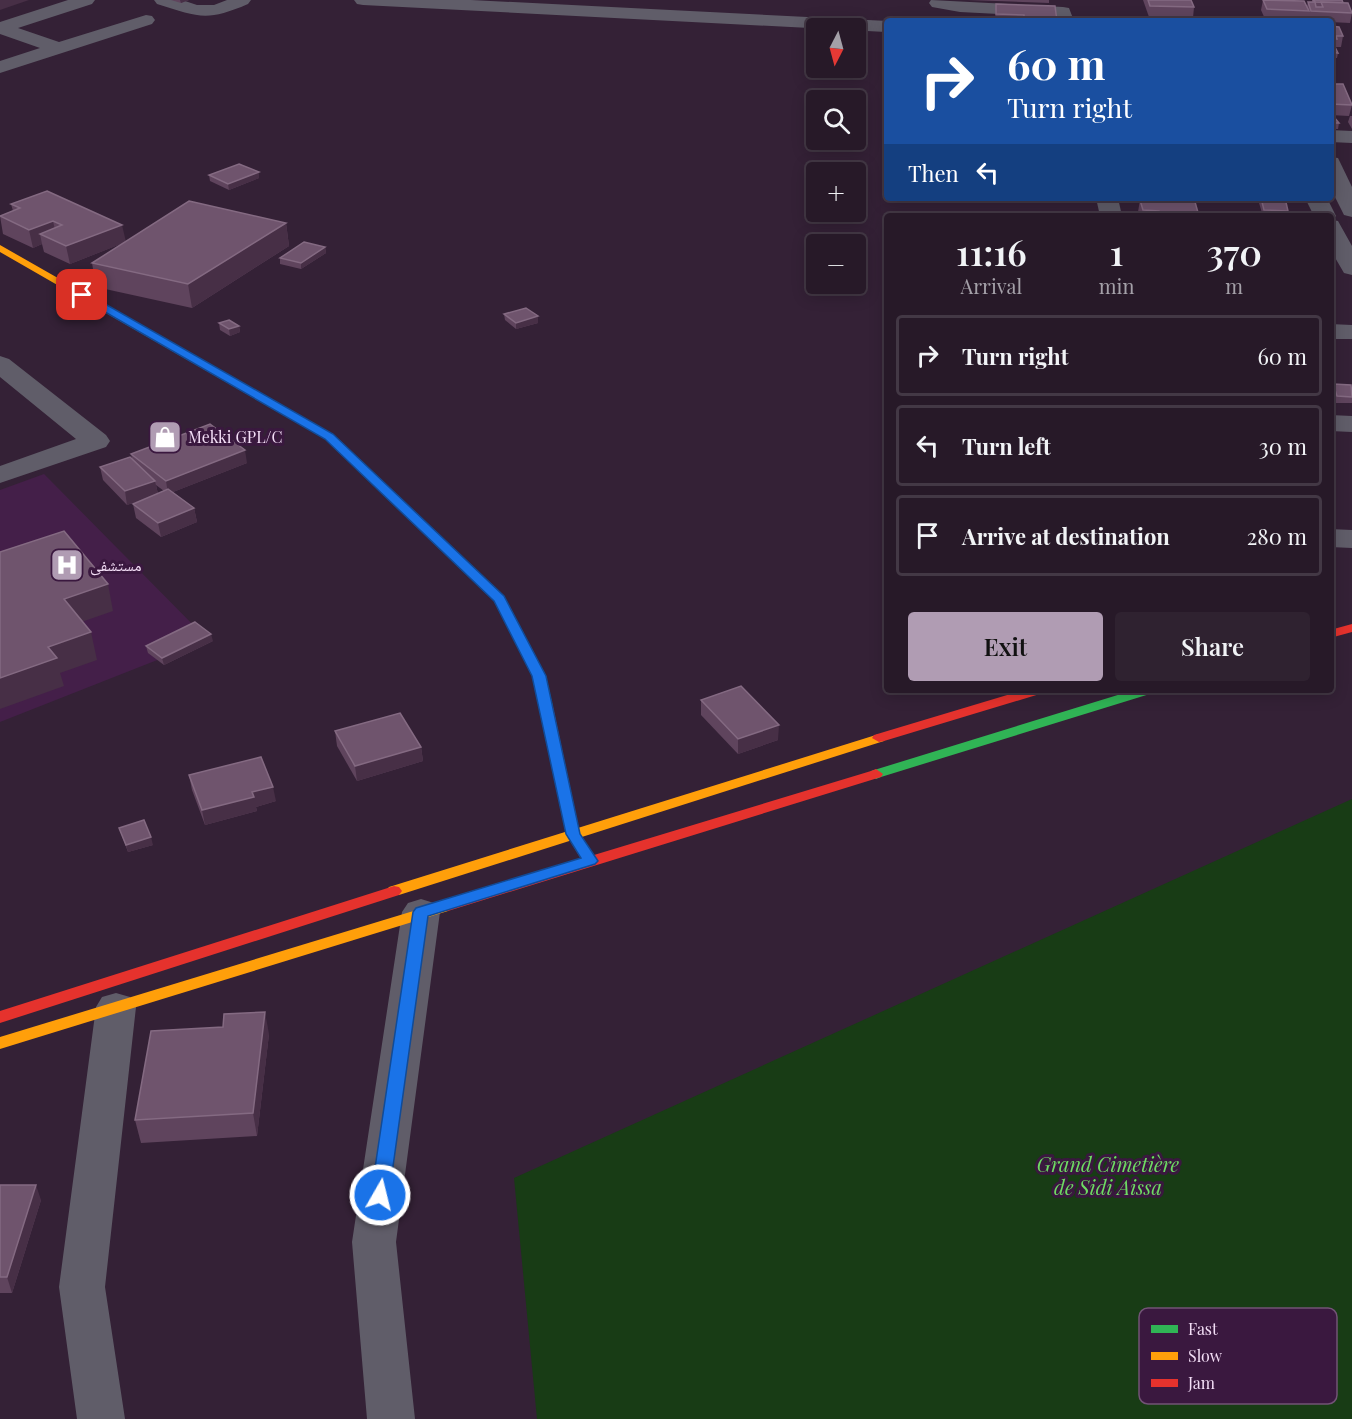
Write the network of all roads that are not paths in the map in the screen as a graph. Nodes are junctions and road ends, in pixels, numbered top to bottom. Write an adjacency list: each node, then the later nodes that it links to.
1 (86, 0): 11 (street)
2 (163, 0): 3 (street)
3 (242, 0)
4 (363, 0): 6 (street)
5 (938, 1): 7 (street); 8 (street)
6 (612, 6): 10 (street)
7 (934, 18)
8 (1064, 18)
9 (146, 20): 12 (street)
10 (884, 26)
11 (0, 28): 12 (street)
12 (58, 48): 13 (street)
13 (0, 67)
14 (1334, 136): 15 (street)
15 (1352, 137)
16 (1334, 173): 17 (street)
17 (1345, 199)
18 (1334, 234): 21 (street)
19 (0, 248): 34 (main road)
20 (1334, 269): 21 (street)
21 (1352, 269)
22 (1334, 331): 23 (street)
23 (1352, 332)
24 (0, 364): 27 (street)
25 (1334, 423): 26 (street)
26 (1352, 424)
27 (0, 475)
28 (1334, 538): 29 (street)
29 (1352, 539)
30 (1352, 628): 31 (main road)
31 (1334, 633)
32 (1028, 693): 34 (main road)
33 (1138, 693): 35 (main road)
34 (573, 834): 35 (main road); 38 (main road)
35 (590, 861): 36 (main road)
36 (421, 912): 37 (main road); 41 (street)
37 (116, 1007): 39 (main road); 40 (street)
38 (0, 1017)
39 (0, 1043)
40 (100, 1419)
41 (391, 1419)

